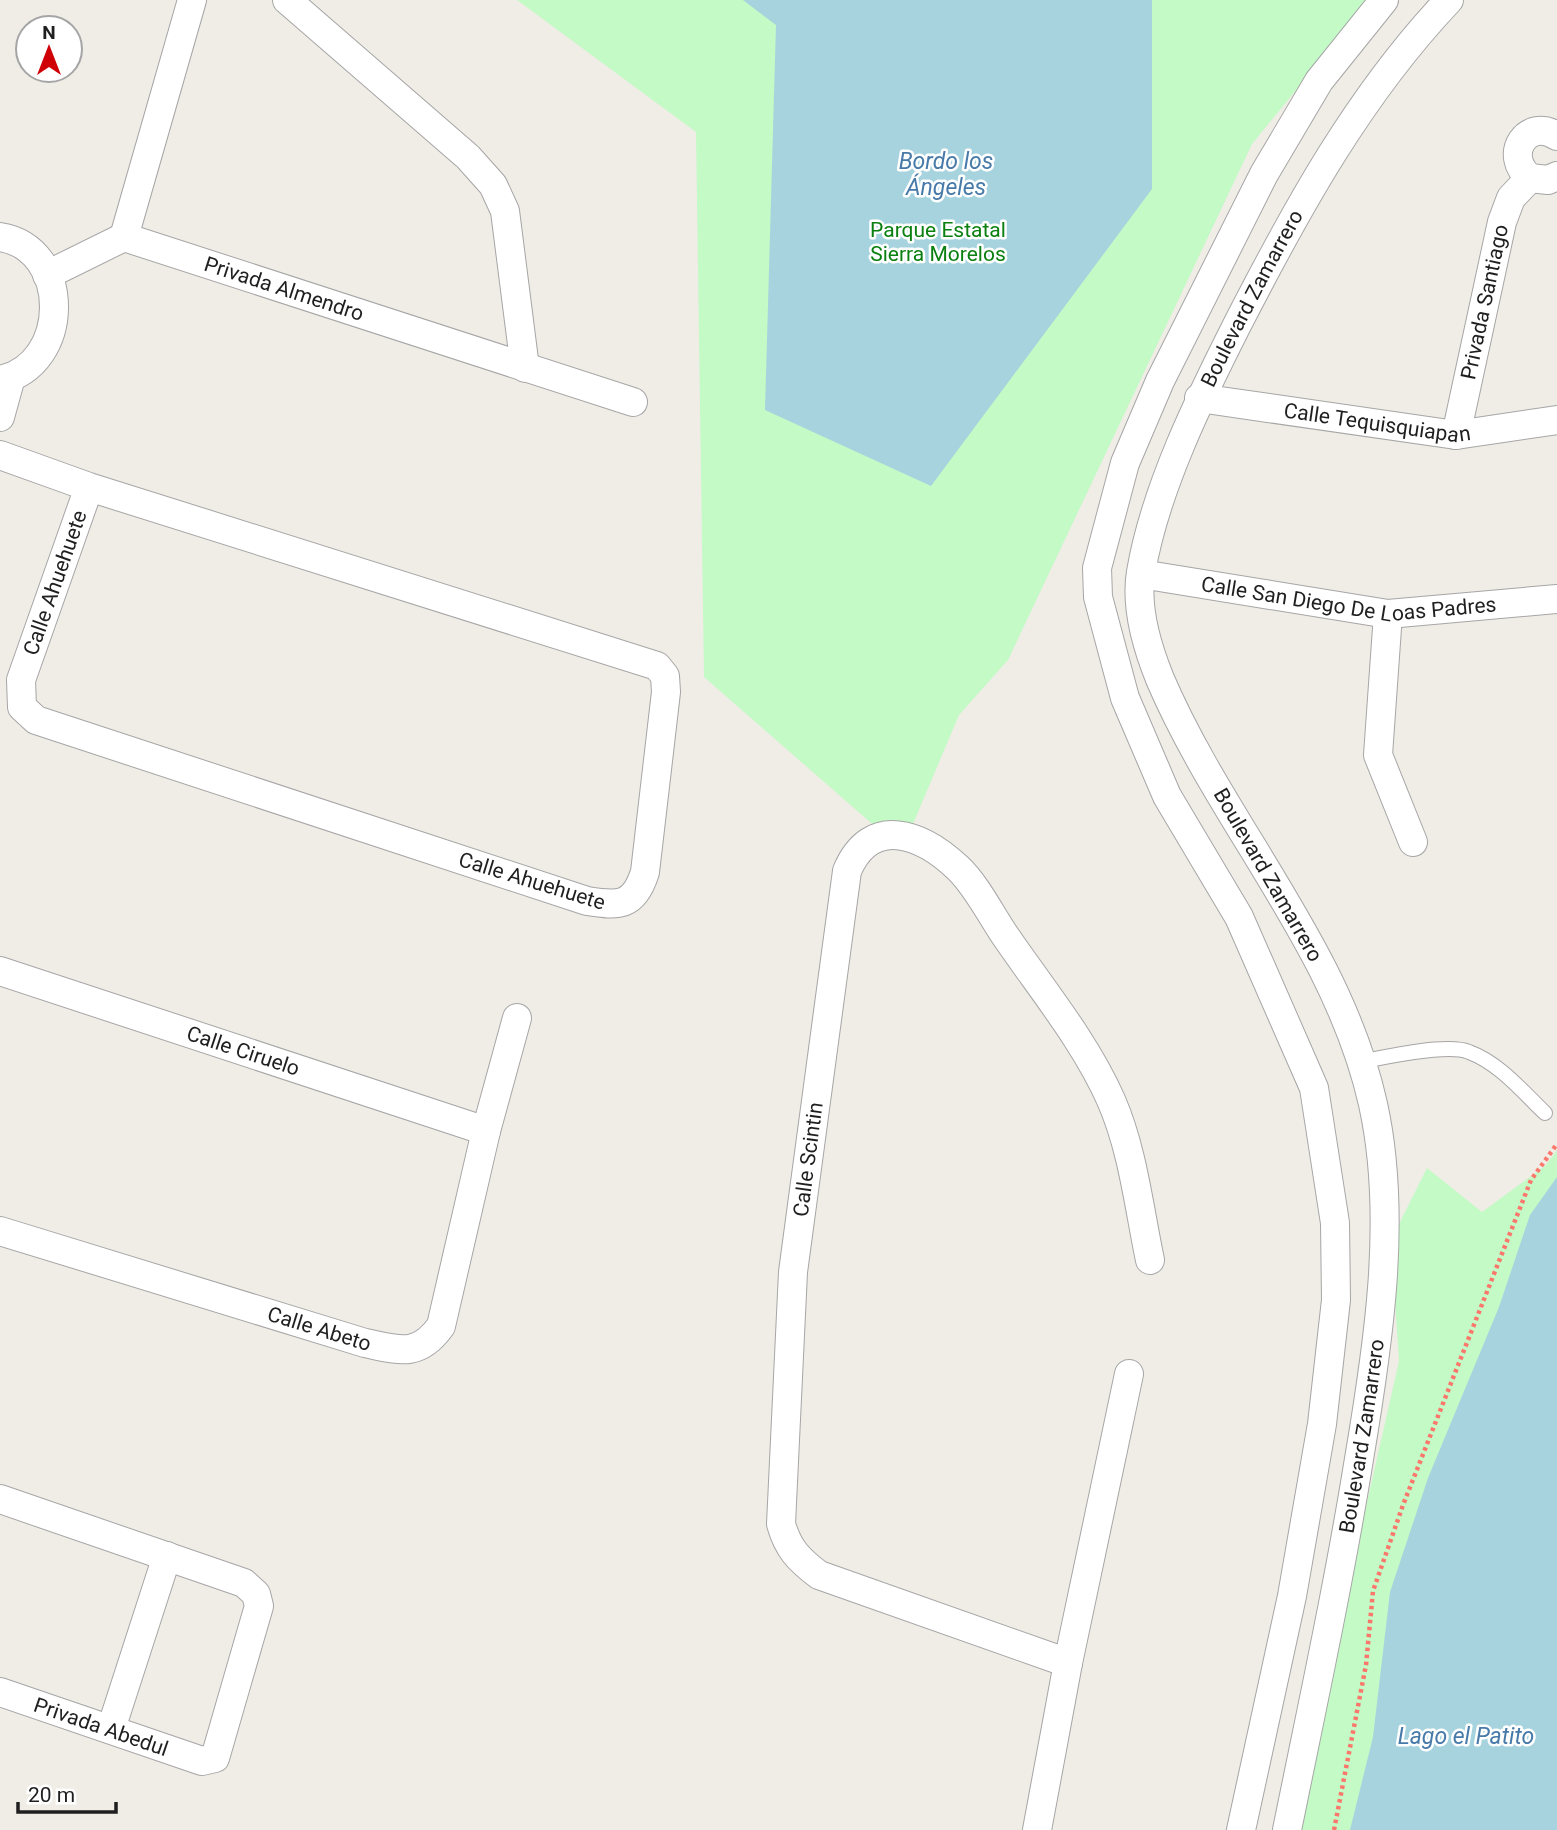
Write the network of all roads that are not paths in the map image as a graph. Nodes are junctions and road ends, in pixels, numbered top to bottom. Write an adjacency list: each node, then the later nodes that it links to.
1 (192, 0): 8 (street)
2 (287, 0): 10 (street)
3 (1384, 0): 24 (street, Boulevard Zamarrero)
4 (1449, 0): 12 (street, Boulevard Zamarrero)
5 (1557, 136): 6 (street)
6 (1544, 177): 16 (street, Privada Santiago)
7 (0, 237): 9 (street)
8 (124, 237): 9 (street); 10 (street, Privada Almendro)
9 (47, 275): 11 (street)
10 (525, 368): 13 (street, Privada Almendro)
11 (6, 378): 14 (street)
12 (1199, 398): 16 (street, Calle Tequisquiapan); 19 (street, Boulevard Zamarrero)
13 (634, 402)
14 (0, 417)
15 (1557, 419): 16 (street, Calle Tequisquiapan)
16 (1457, 435)
17 (0, 455): 18 (street, Calle Ahuehuete)
18 (89, 488): 18 (street, Calle Ahuehuete)
19 (1140, 574): 21 (street, Calle San Diego De Loas Padres); 23 (street, Boulevard Zamarrero)
20 (1557, 600): 21 (street, Calle San Diego De Loas Padres)
21 (1388, 614): 22 (street)
22 (1413, 842)
23 (1268, 876): 24 (street); 27 (street, Boulevard Zamarrero)
24 (1227, 896): 39 (street, Boulevard Zamarrero)
25 (0, 971): 29 (street, Calle Ciruelo)
26 (517, 1018): 29 (street, Calle Abeto)
27 (1360, 1062): 28 (lane); 40 (street, Boulevard Zamarrero)
28 (1545, 1113)
29 (485, 1131): 30 (street, Calle Abeto)
30 (0, 1231)
31 (1150, 1260): 35 (street, Calle Scintin)
32 (1129, 1374): 35 (street)
33 (0, 1499): 34 (street)
34 (166, 1556): 37 (street); 37 (street, Privada Abedul)
35 (1068, 1663): 38 (street)
36 (0, 1692): 37 (street, Privada Abedul)
37 (111, 1729)
38 (1038, 1830)
39 (1241, 1830)
40 (1287, 1830)

